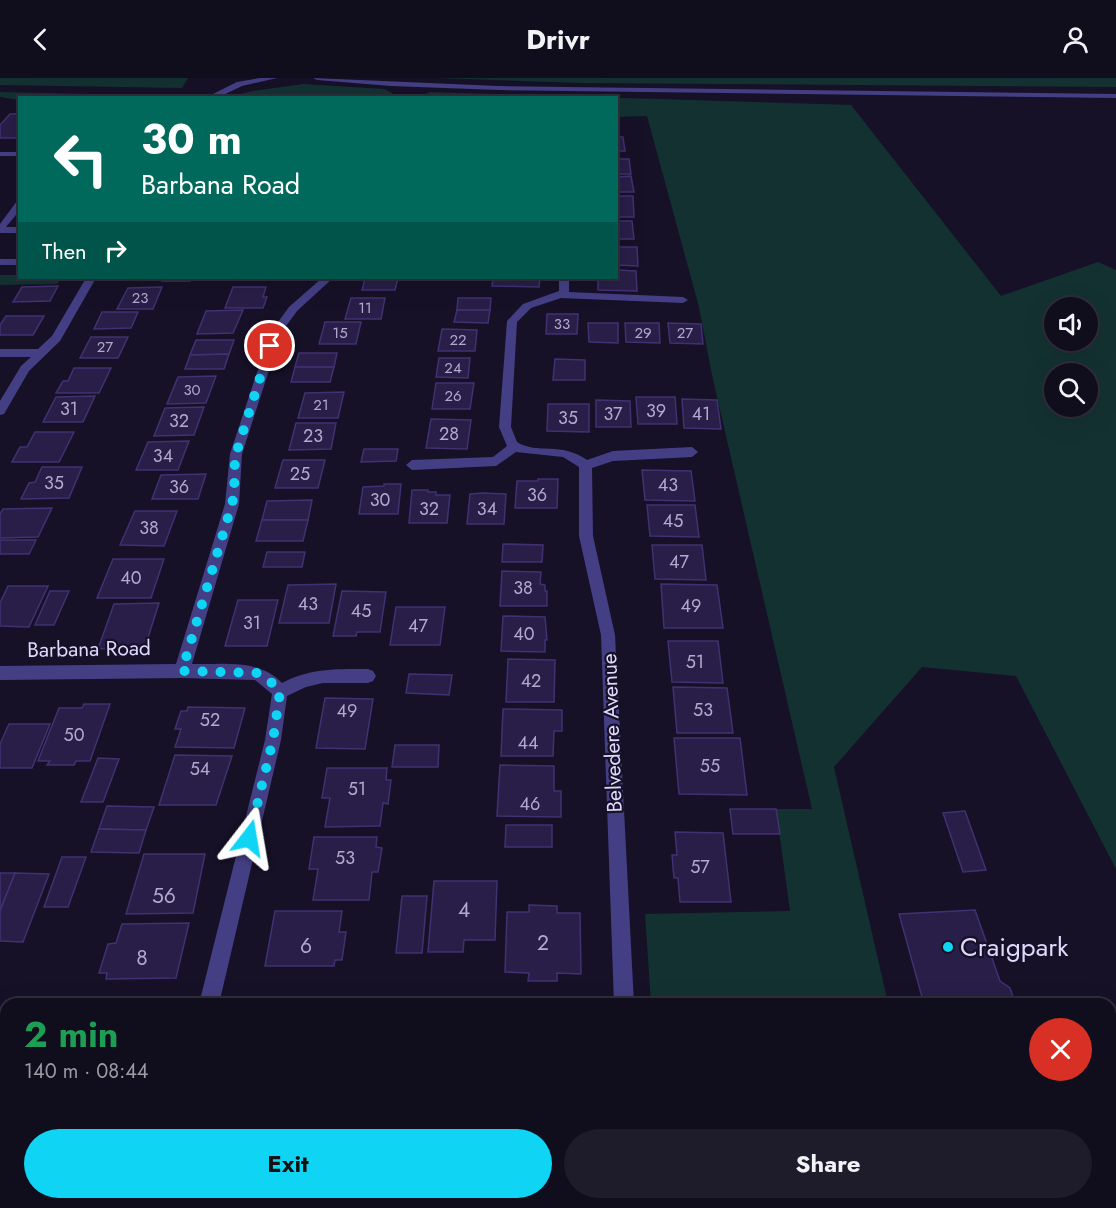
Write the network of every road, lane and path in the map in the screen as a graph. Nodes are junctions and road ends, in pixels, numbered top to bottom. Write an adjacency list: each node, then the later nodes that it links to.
1 (273, 78): 4 (street)
2 (317, 78): 3 (street)
3 (412, 85): 5 (street); 6 (street)
4 (213, 96)
5 (409, 96)
6 (1116, 96)
7 (4, 154): 8 (lane)
8 (0, 165)
9 (18, 206): 10 (lane)
10 (0, 230): 11 (lane)
11 (18, 230)
12 (0, 262): 13 (street)
13 (18, 262)
14 (91, 279): 20 (street)
15 (327, 279): 26 (street)
16 (564, 279): 17 (street)
17 (560, 295): 18 (street); 22 (street)
18 (683, 300)
19 (0, 353): 20 (street)
20 (38, 353): 21 (street)
21 (0, 411)
22 (515, 447): 24 (street); 25 (street)
23 (692, 452): 25 (street)
24 (412, 465)
25 (585, 465): 31 (street, Belvedere Avenue)
26 (182, 671): 27 (street, Barbana Road); 29 (street, Barbana Road)
27 (0, 673)
28 (368, 676): 29 (street)
29 (280, 692): 30 (street)
30 (210, 998)
31 (624, 998)

